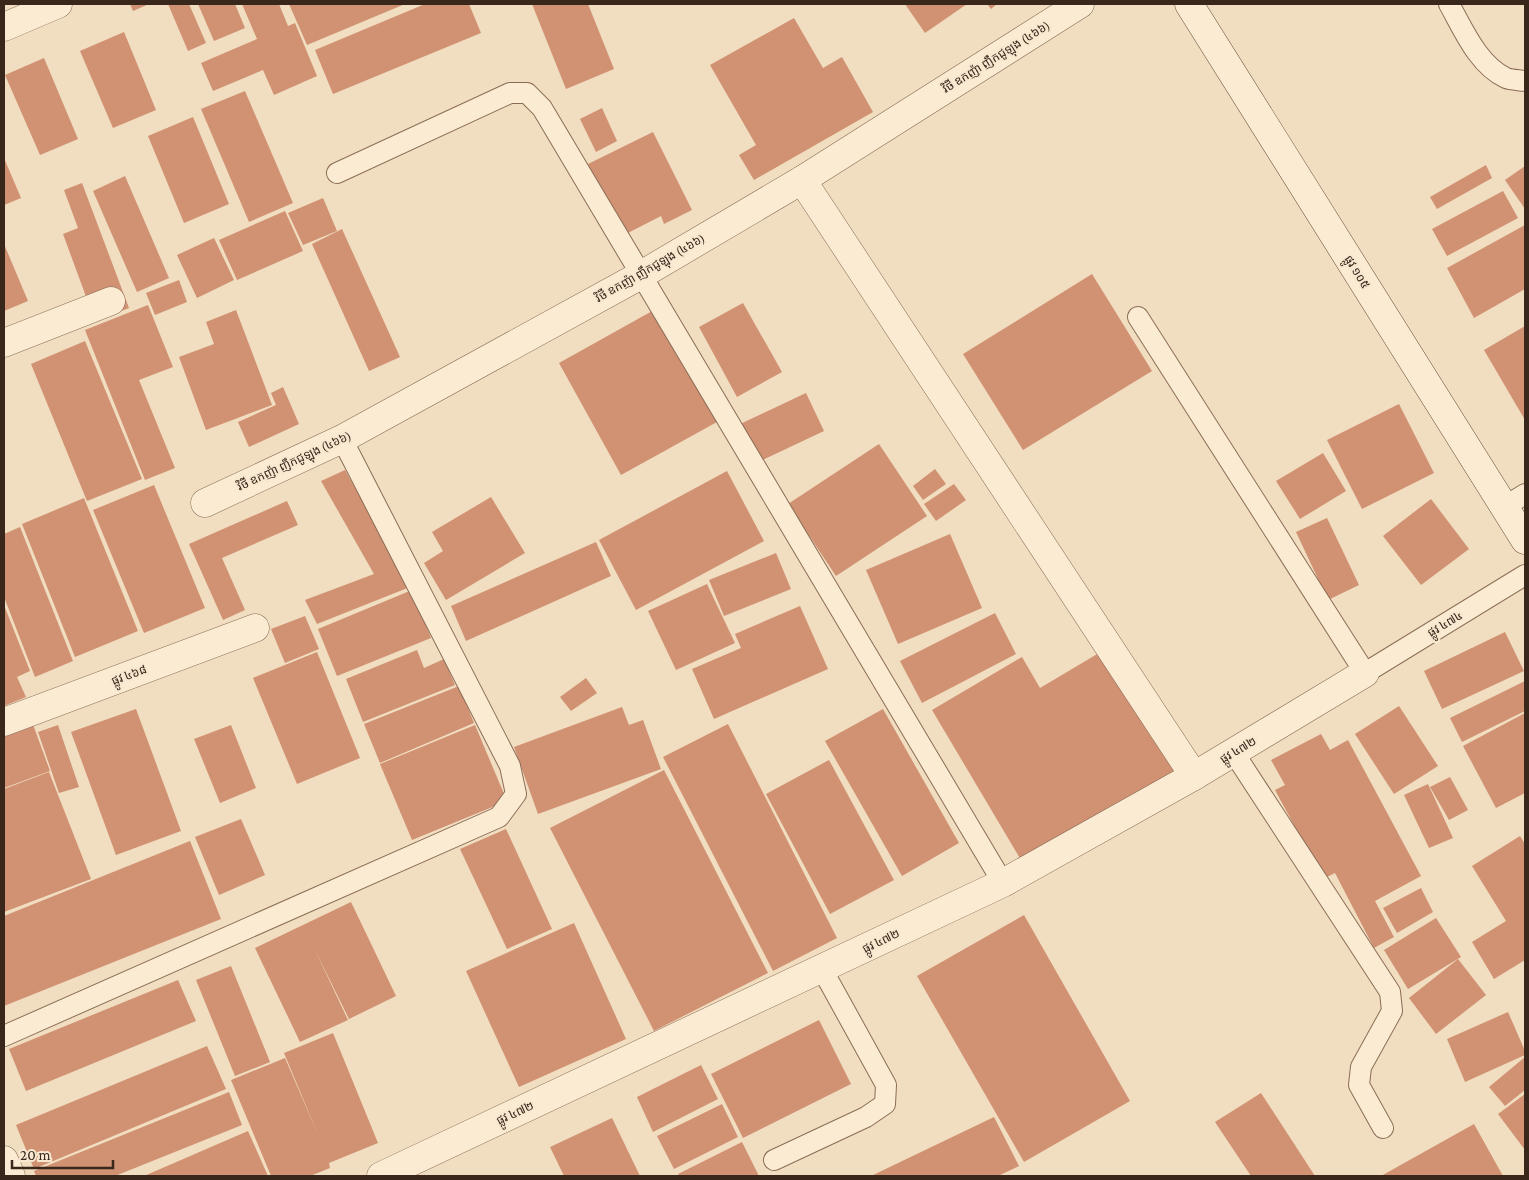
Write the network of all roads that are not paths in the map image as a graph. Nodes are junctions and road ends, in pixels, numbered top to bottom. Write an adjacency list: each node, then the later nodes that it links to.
1 (58, 4): 5 (street)
2 (1080, 4): 8 (street, វិថី ឧកញ៉ា ញឹកជូឡុង (៤៦៦))
3 (1188, 4): 14 (street, ផ្លូវ ១០៥)
4 (1449, 4): 6 (lane)
5 (4, 27)
6 (1525, 81)
7 (337, 173): 9 (lane)
8 (802, 180): 9 (street, វិថី ឧកញ៉ា ញឹកជូឡុង (៤៦៦)); 22 (street)
9 (641, 274): 13 (street, វិថី ឧកញ៉ា ញឹកជូឡុង (៤៦៦)); 23 (lane)
10 (111, 301): 12 (street)
11 (1138, 317): 19 (lane)
12 (4, 344)
13 (342, 440): 15 (street, វិថី ឧកញ៉ា ញឹកជូឡុង (៤៦៦)); 25 (lane)
14 (1515, 500): 16 (street, ផ្លូវ ១០៥)
15 (205, 503)
16 (1525, 540)
17 (1525, 575): 19 (lane, ផ្លូវ ៤៧៤)
18 (255, 628): 20 (street, ផ្លូវ ៤៦៨)
19 (1365, 673): 21 (street, ផ្លូវ ៤៧២)
20 (4, 722)
21 (1234, 752): 22 (street, ផ្លូវ ៤៧២); 26 (lane)
22 (1194, 776): 23 (street, ផ្លូវ ៤៧២)
23 (1003, 883): 24 (street, ផ្លូវ ៤៧២)
24 (822, 969): 28 (lane); 30 (street, ផ្លូវ ៤៧២)
25 (4, 1036)
26 (1384, 1128)
27 (4, 1160): 29 (street)
28 (774, 1160)
29 (11, 1176)
30 (380, 1176)

